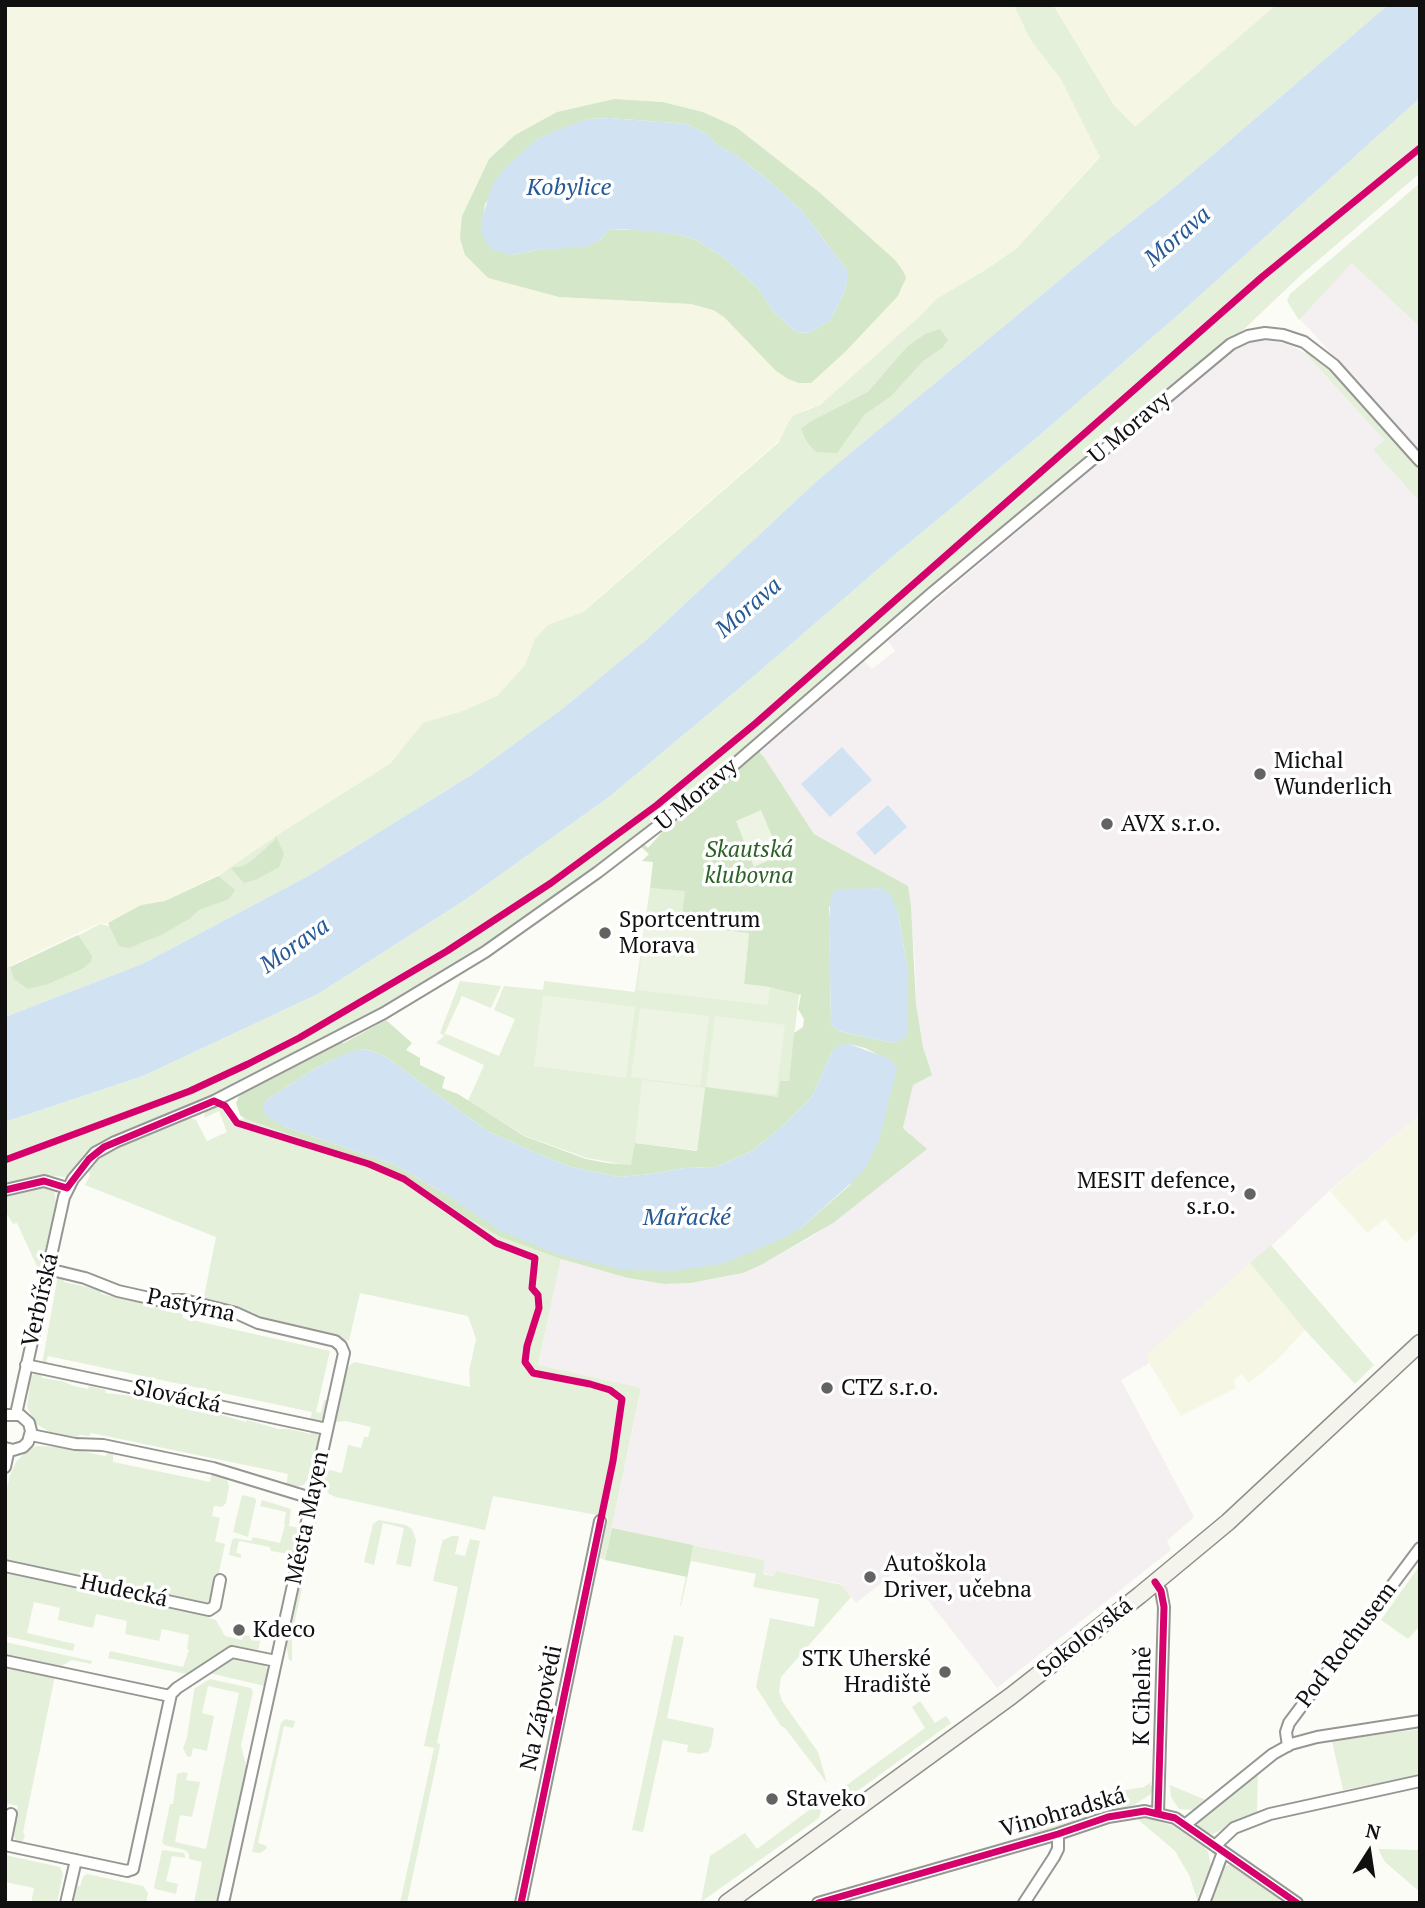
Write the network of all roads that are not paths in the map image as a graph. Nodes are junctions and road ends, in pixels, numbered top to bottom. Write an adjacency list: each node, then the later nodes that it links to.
1 (1420, 461): 2 (street, U Moravy)
2 (67, 1188): 3 (street); 4 (street, Verbířská)
3 (5, 1190)
4 (48, 1269): 5 (street, Pastýrna); 7 (street, Verbířská)
5 (335, 1341): 9 (street, Města Mayen)
6 (1420, 1343): 18 (main road, Sokolovská)
7 (26, 1365): 8 (street, Verbířská); 9 (street, Slovácká)
8 (11, 1414): 10 (street)
9 (327, 1429): 13 (street, Města Mayen)
10 (31, 1435): 11 (street); 13 (street)
11 (7, 1448): 12 (street)
12 (5, 1467)
13 (311, 1498): 20 (street, Města Mayen)
14 (600, 1521): 36 (street, Na Zápovědi)
15 (1420, 1548): 23 (street, Pod Rochusem)
16 (5, 1566): 17 (street, Hudecká)
17 (220, 1580)
18 (1156, 1582): 25 (street, K Cihelně); 37 (main road, Sokolovská)
19 (5, 1661): 21 (street)
20 (276, 1661): 21 (street); 35 (street, Města Mayen)
21 (170, 1696): 31 (street)
22 (1420, 1721): 23 (street, Pod Rochusem)
23 (1288, 1746): 27 (street, Pod Rochusem)
24 (1420, 1781): 30 (street)
25 (1158, 1813): 27 (street, Vinohradská); 28 (street, Vinohradská)
26 (11, 1814): 29 (street)
27 (1185, 1825): 30 (street, Vinohradská)
28 (1058, 1834): 32 (street, Vinohradská); 39 (street)
29 (5, 1844): 31 (street)
30 (1219, 1849): 40 (street); 41 (street, Vinohradská)
31 (76, 1860): 34 (street)
32 (862, 1890): 33 (street); 38 (street, Vinohradská)
33 (868, 1902)
34 (66, 1903)
35 (223, 1903)
36 (521, 1903)
37 (727, 1903)
38 (818, 1903)
39 (1024, 1903)
40 (1204, 1903)
41 (1297, 1903)

